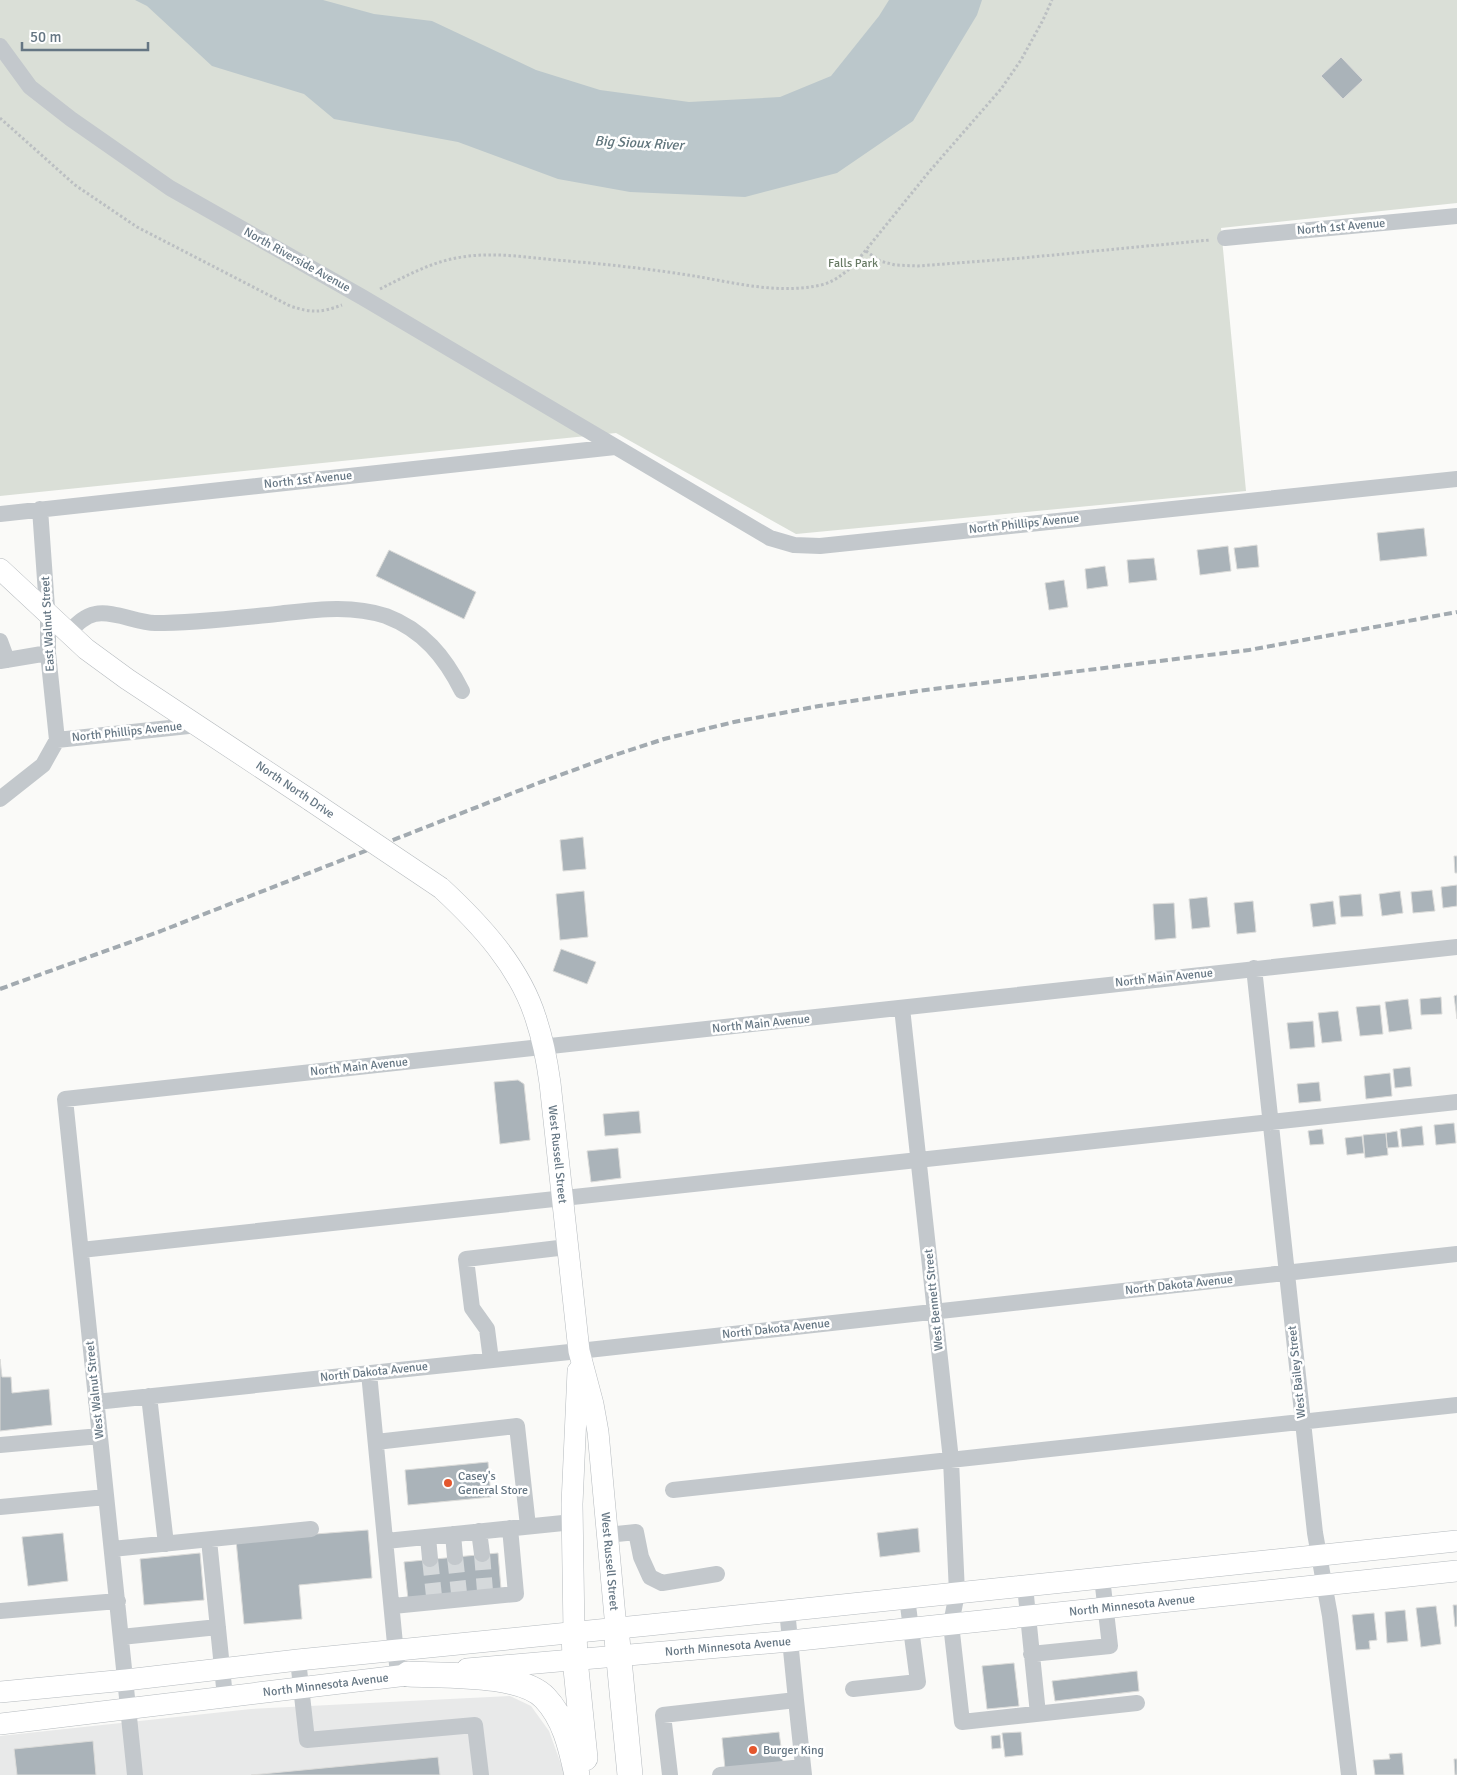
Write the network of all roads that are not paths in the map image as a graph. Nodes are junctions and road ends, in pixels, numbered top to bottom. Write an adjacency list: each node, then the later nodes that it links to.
1 (0, 46): 4 (street, North Riverside Avenue)
2 (1457, 216): 3 (street, North 1st Avenue)
3 (1225, 238)
4 (615, 447): 5 (street, North Phillips Avenue); 6 (street, North 1st Avenue)
5 (1457, 479)
6 (40, 509): 7 (street, North 1st Avenue); 9 (street, East Walnut Street)
7 (0, 514)
8 (0, 569): 9 (main road, North North Drive)
9 (48, 614): 10 (main road, North North Drive); 12 (street, East Walnut Street)
10 (68, 633): 14 (street); 15 (main road, North North Drive)
11 (0, 641): 13 (street)
12 (48, 653): 13 (street); 16 (street, East Walnut Street)
13 (4, 660)
14 (462, 692)
15 (198, 725): 16 (street, North Phillips Avenue); 21 (main road, North North Drive, bridge)
16 (57, 740): 17 (street)
17 (0, 799)
18 (1457, 947): 19 (street, North Main Avenue)
19 (1254, 968): 20 (street, North Main Avenue); 24 (street, West Bailey Street)
20 (902, 1008): 21 (street, North Main Avenue); 25 (street, West Bennett Street)
21 (544, 1048): 22 (street, North Main Avenue); 26 (main road, West Russell Street)
22 (65, 1099): 28 (street, West Walnut Street)
23 (1457, 1102): 24 (street)
24 (1271, 1121): 25 (street); 30 (street, West Bailey Street)
25 (919, 1160): 26 (street); 31 (street, West Bennett Street)
26 (562, 1197): 27 (main road, West Russell Street); 28 (street)
27 (567, 1247): 32 (main road, West Russell Street); 33 (street)
28 (81, 1250): 36 (street, West Walnut Street)
29 (1457, 1254): 30 (street, North Dakota Avenue)
30 (1286, 1274): 31 (street, North Dakota Avenue); 38 (street, West Bailey Street)
31 (935, 1312): 32 (street, North Dakota Avenue); 42 (street, West Bennett Street)
32 (579, 1351): 33 (street, North Dakota Avenue); 46 (main road, West Russell Street); 52 (main road, West Russell Street)
33 (491, 1360): 34 (street, North Dakota Avenue)
34 (370, 1373): 35 (street, North Dakota Avenue); 40 (street)
35 (149, 1396): 36 (street, North Dakota Avenue); 57 (street)
36 (96, 1402): 39 (street, West Walnut Street)
37 (1457, 1405): 38 (street)
38 (1303, 1422): 42 (street); 60 (street, West Bailey Street)
39 (100, 1436): 41 (street); 44 (street, West Walnut Street)
40 (376, 1442): 47 (street); 55 (street)
41 (0, 1446)
42 (951, 1460): 43 (street); 68 (street, West Bennett Street)
43 (673, 1490)
44 (106, 1497): 45 (street); 58 (street, West Walnut Street)
45 (0, 1507)
46 (573, 1522): 47 (street); 80 (main road, West Russell Street)
47 (528, 1526): 48 (street)
48 (510, 1528): 50 (street); 71 (street)
49 (311, 1529): 54 (street)
50 (479, 1531): 51 (street); 59 (street)
51 (453, 1534): 53 (street); 61 (street)
52 (607, 1535): 64 (street); 78 (main road, West Russell Street)
53 (428, 1537): 55 (street); 62 (street)
54 (210, 1540): 57 (street); 77 (street)
55 (386, 1541): 71 (street)
56 (1457, 1541): 60 (main road, North Minnesota Avenue)
57 (166, 1544): 58 (street)
58 (112, 1549): 70 (street, West Walnut Street)
59 (482, 1554)
60 (1320, 1556): 65 (main road, North Minnesota Avenue); 66 (street, West Bailey Street)
61 (454, 1557)
62 (430, 1559)
63 (1457, 1571): 66 (main road, North Minnesota Avenue)
64 (717, 1574)
65 (1102, 1578): 67 (main road, North Minnesota Avenue); 72 (street)
66 (1325, 1584): 72 (main road, North Minnesota Avenue); 108 (street, West Bailey Street)
67 (1025, 1586): 68 (main road, North Minnesota Avenue); 75 (street)
68 (957, 1593): 69 (main road, North Minnesota Avenue); 76 (street, West Bennett Street)
69 (907, 1598): 73 (main road, North Minnesota Avenue); 79 (street)
70 (118, 1601): 74 (street); 81 (street, West Walnut Street)
71 (393, 1606): 83 (street)
72 (1105, 1608): 75 (main road, North Minnesota Avenue); 84 (street)
73 (787, 1610): 78 (main road, North Minnesota Avenue); 82 (street)
74 (0, 1612)
75 (1028, 1616): 76 (main road, North Minnesota Avenue); 84 (street)
76 (951, 1624): 79 (main road, North Minnesota Avenue); 98 (street, West Bennett Street)
77 (218, 1627): 81 (street); 88 (street)
78 (616, 1628): 80 (main road, North Minnesota Avenue); 85 (highway, West Russell Street)
79 (911, 1628): 82 (main road, North Minnesota Avenue); 92 (street)
80 (574, 1632): 83 (main road, North Minnesota Avenue); 86 (highway, West Russell Street)
81 (122, 1637): 90 (street, West Walnut Street)
82 (790, 1641): 85 (main road, North Minnesota Avenue); 95 (street)
83 (396, 1651): 87 (main road, North Minnesota Avenue); 89 (street)
84 (1031, 1654): 98 (street)
85 (618, 1656): 86 (main road, North Minnesota Avenue); 105 (highway, West Russell Street)
86 (575, 1659): 89 (main road, North Minnesota Avenue); 104 (highway, West Russell Street)
87 (298, 1660): 88 (main road, North Minnesota Avenue); 91 (street)
88 (222, 1668): 90 (main road, North Minnesota Avenue); 94 (street)
89 (403, 1675): 91 (main road, North Minnesota Avenue); 103 (highway)
90 (126, 1680): 93 (main road, North Minnesota Avenue); 97 (street, West Walnut Street)
91 (301, 1688): 94 (main road, North Minnesota Avenue); 102 (street)
92 (853, 1689)
93 (0, 1692)
94 (225, 1697): 97 (main road, North Minnesota Avenue)
95 (796, 1700): 100 (street); 106 (street)
96 (1137, 1703): 98 (street)
97 (129, 1709): 99 (main road, North Minnesota Avenue); 101 (street, West Walnut Street)
98 (1038, 1714)
99 (0, 1724)
100 (804, 1771): 107 (street)
101 (135, 1775)
102 (481, 1775)
103 (577, 1775)
104 (587, 1775)
105 (630, 1775)
106 (670, 1775)
107 (720, 1775)
108 (1349, 1775)

